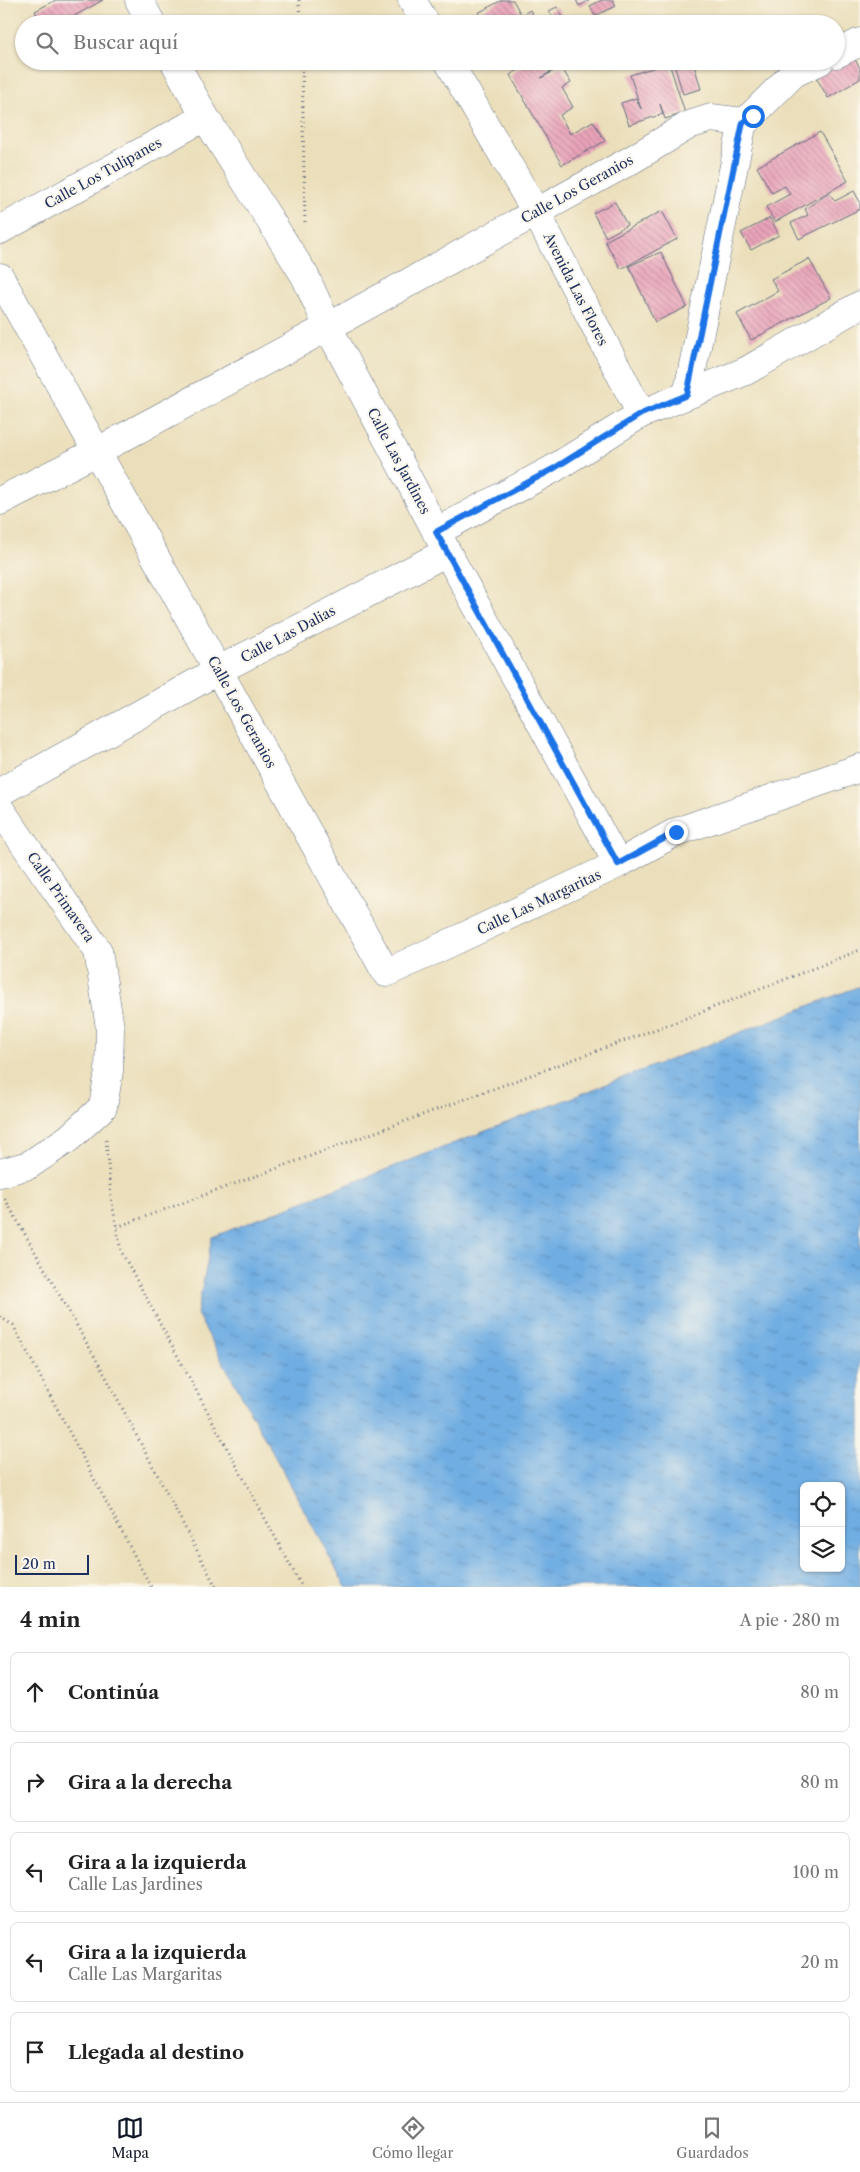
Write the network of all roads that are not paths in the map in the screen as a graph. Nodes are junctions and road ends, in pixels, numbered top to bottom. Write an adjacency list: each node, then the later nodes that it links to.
1 (139, 0): 2 (street)
2 (147, 15)
3 (860, 42): 4 (street)
4 (845, 50)
5 (179, 70): 8 (street, Calle Las Jardines)
6 (453, 70): 10 (street, Avenida Las Flores)
7 (800, 70): 9 (street)
8 (205, 117): 11 (street, Calle Los Tulipanes); 14 (street, Calle Las Jardines)
9 (743, 122): 10 (street, Calle Los Geranios); 15 (street)
10 (536, 212): 14 (street, Calle Los Geranios); 16 (street, Avenida Las Flores)
11 (0, 230)
12 (0, 277): 17 (street, Calle Los Geranios)
13 (860, 305): 15 (street, Calle Las Dalias)
14 (328, 327): 17 (street, Calle Los Geranios); 19 (street, Calle Las Jardines)
15 (687, 395): 16 (street, Calle Las Dalias)
16 (641, 414): 19 (street, Calle Las Dalias)
17 (96, 452): 18 (street); 20 (street, Calle Los Geranios)
18 (0, 501)
19 (442, 542): 20 (street, Calle Las Dalias); 24 (street, Calle Las Jardines)
20 (219, 670): 22 (street, Calle Las Dalias); 25 (street, Calle Los Geranios)
21 (860, 768): 24 (street, Calle Las Margaritas)
22 (0, 792)
23 (0, 809): 26 (street, Calle Primavera)
24 (618, 864): 25 (street, Calle Las Margaritas)
25 (386, 973)
26 (0, 1172)

